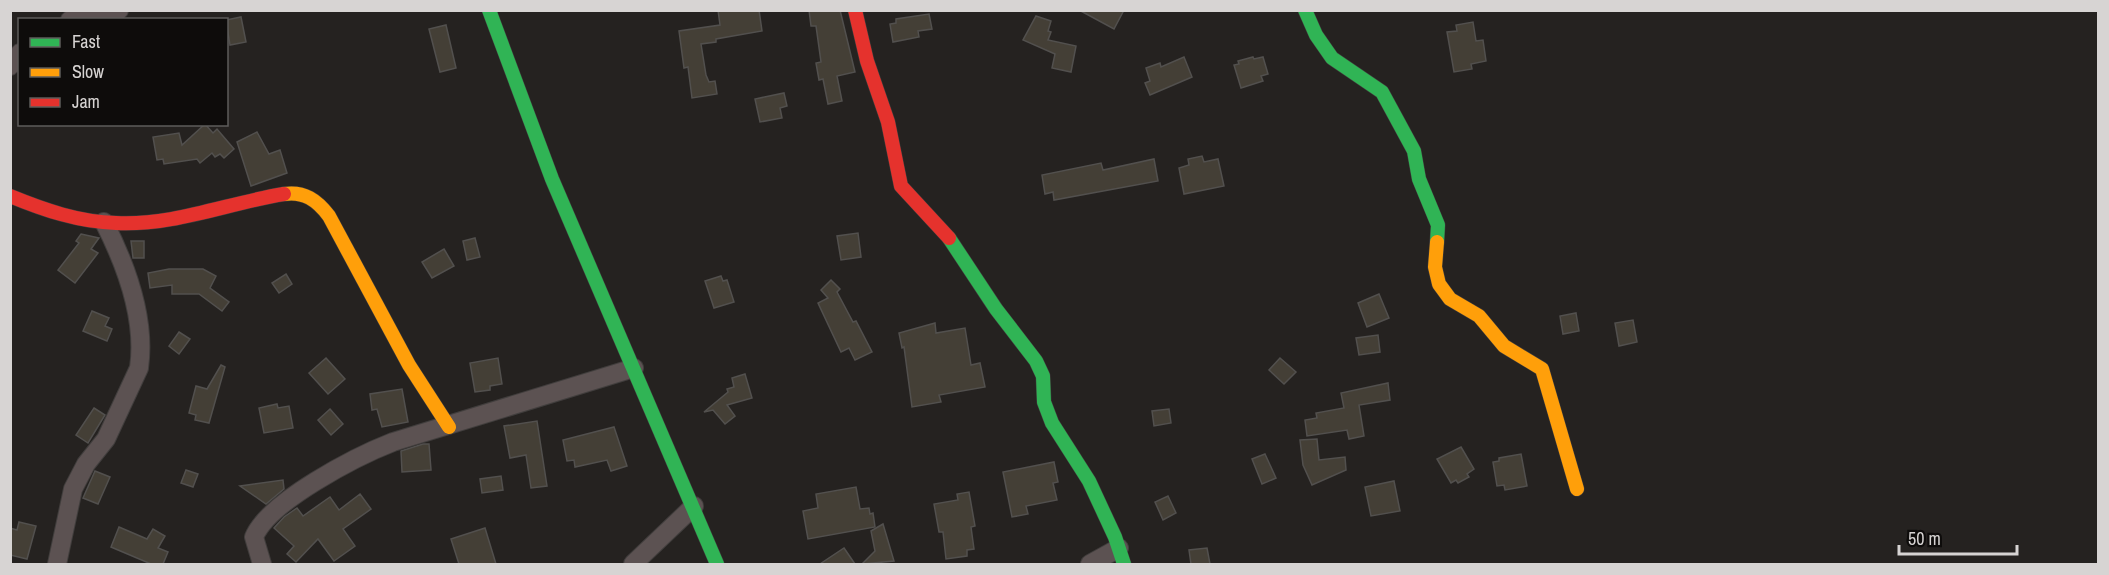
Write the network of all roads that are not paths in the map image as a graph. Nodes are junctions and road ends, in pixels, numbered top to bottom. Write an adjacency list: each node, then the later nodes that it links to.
1 (119, 10): 5 (street)
2 (489, 10): 8 (street)
3 (855, 10): 12 (street)
4 (1305, 10): 10 (street)
5 (80, 18)
6 (10, 196): 7 (street)
7 (105, 222): 9 (street); 13 (street)
8 (634, 369): 9 (street); 11 (street)
9 (449, 427): 14 (street)
10 (1577, 489)
11 (693, 506): 15 (street); 16 (street)
12 (1121, 556): 17 (street)
13 (57, 564)
14 (262, 564)
15 (633, 564)
16 (717, 564)
17 (1090, 564)

